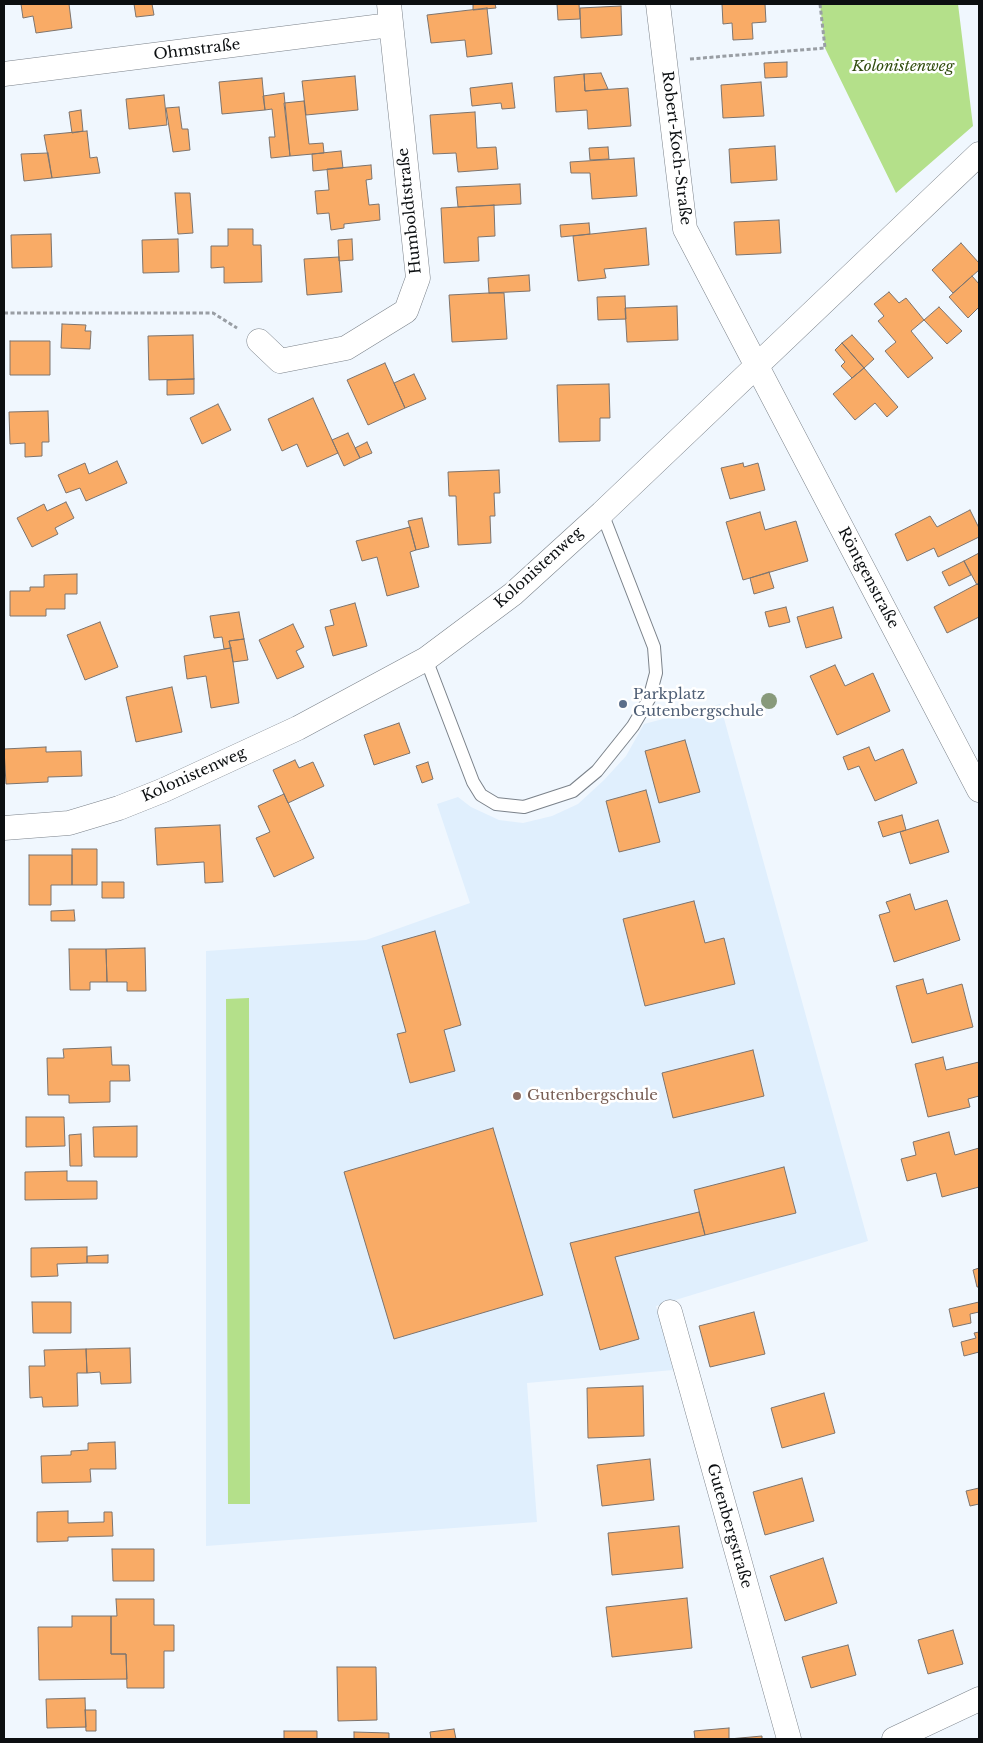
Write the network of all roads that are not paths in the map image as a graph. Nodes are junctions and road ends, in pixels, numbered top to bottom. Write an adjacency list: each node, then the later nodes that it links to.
1 (658, 4): 6 (street, Robert-Koch-Straße)
2 (389, 14): 3 (street, Ohmstraße); 5 (street, Humboldtstraße)
3 (4, 74)
4 (979, 154): 6 (street, Kolonistenweg)
5 (259, 341)
6 (756, 365): 7 (street, Kolonistenweg); 9 (street, Röntgenstraße)
7 (602, 513): 8 (street, Kolonistenweg); 8 (lane)
8 (426, 659): 10 (street, Kolonistenweg)
9 (979, 790)
10 (4, 828)
11 (670, 1312): 13 (street, Gutenbergstraße)
12 (979, 1699): 14 (street)
13 (788, 1739)
14 (894, 1739)

